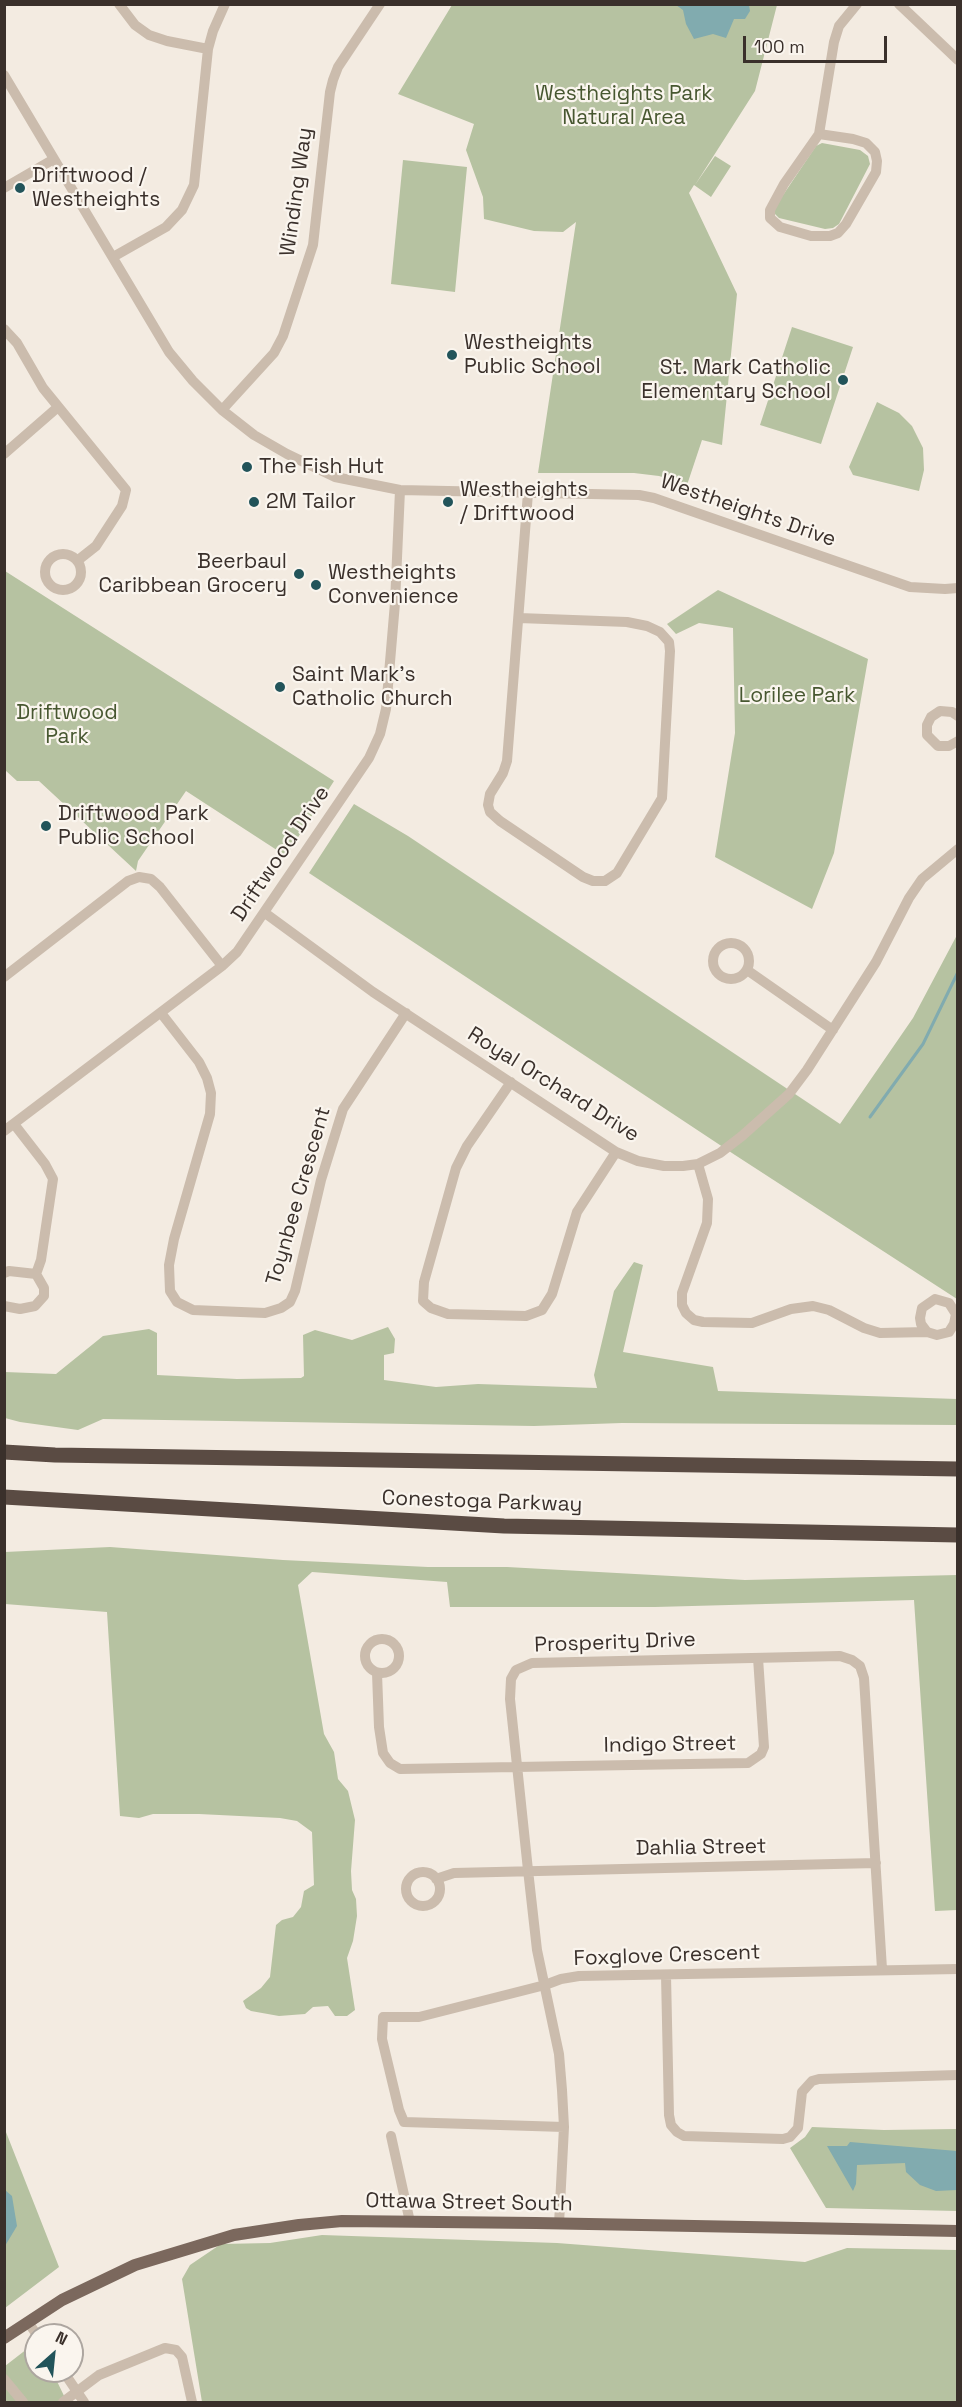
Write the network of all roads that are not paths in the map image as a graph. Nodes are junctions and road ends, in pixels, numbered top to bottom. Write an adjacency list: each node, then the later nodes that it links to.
1 (119, 4): 6 (street)
2 (225, 4): 6 (street)
3 (380, 4): 15 (street, Winding Way)
4 (857, 4): 9 (street)
5 (899, 4): 7 (street)
6 (208, 50): 12 (street)
7 (957, 60)
8 (4, 75): 10 (street, Westheights Drive)
9 (819, 134): 9 (street)
10 (54, 159): 11 (street); 12 (street, Westheights Drive)
11 (4, 188)
12 (114, 257): 15 (street, Westheights Drive)
13 (4, 328): 14 (street)
14 (58, 407): 16 (street); 19 (street)
15 (222, 410): 17 (street, Westheights Drive)
16 (4, 454)
17 (400, 490): 18 (street, Westheights Drive); 25 (street, Driftwood Drive)
18 (528, 493): 20 (street, Westheights Drive); 21 (street)
19 (77, 561)
20 (957, 588)
21 (519, 618): 21 (street)
22 (957, 716): 23 (street)
23 (957, 741)
24 (957, 849): 31 (street, Royal Orchard Drive)
25 (265, 913): 26 (street, Driftwood Drive); 30 (street, Royal Orchard Drive)
26 (222, 966): 28 (street); 29 (street, Driftwood Drive)
27 (747, 970): 31 (street)
28 (4, 977)
29 (161, 1013): 30 (street, Toynbee Crescent); 33 (street, Driftwood Drive)
30 (406, 1013): 32 (street, Royal Orchard Drive)
31 (833, 1030): 36 (street, Royal Orchard Drive)
32 (511, 1082): 35 (street, Royal Orchard Drive); 35 (street)
33 (14, 1124): 34 (street, Driftwood Drive); 38 (street)
34 (4, 1131)
35 (616, 1152): 36 (street, Royal Orchard Drive)
36 (698, 1164): 40 (street)
37 (4, 1273): 38 (street)
38 (36, 1274): 39 (street)
39 (4, 1306)
40 (927, 1332)
41 (4, 1452): 42 (highway, Conestoga Parkway)
42 (957, 1469)
43 (4, 1497): 44 (highway, Conestoga Parkway)
44 (957, 1535)
45 (758, 1658): 47 (street, Prosperity Drive); 47 (street, Indigo Street); 48 (street, Prosperity Drive)
46 (377, 1673): 47 (street)
47 (517, 1767): 49 (street, Prosperity Drive)
48 (876, 1863): 49 (street, Dahlia Street); 51 (street, Prosperity Drive)
49 (528, 1870): 50 (street, Dahlia Street); 54 (street, Prosperity Drive)
50 (436, 1879)
51 (882, 1969): 52 (street, Foxglove Crescent); 53 (street, Foxglove Crescent)
52 (957, 1969)
53 (666, 1975): 54 (street, Foxglove Crescent); 55 (street)
54 (545, 1985): 56 (street, Prosperity Drive); 56 (street, Foxglove Crescent)
55 (957, 2075)
56 (564, 2127): 59 (street, Prosperity Drive)
57 (391, 2136): 58 (street)
58 (410, 2222): 59 (main road, Ottawa Street South); 61 (main road, Ottawa Street South)
59 (559, 2224): 60 (main road, Ottawa Street South)
60 (957, 2231)
61 (27, 2322): 62 (main road, Ottawa Street South)
62 (4, 2338)
63 (4, 2379): 66 (street)
64 (71, 2383): 65 (street)
65 (77, 2392): 67 (street); 68 (street); 69 (street)
66 (23, 2403)
67 (63, 2403)
68 (84, 2403)
69 (192, 2403)

